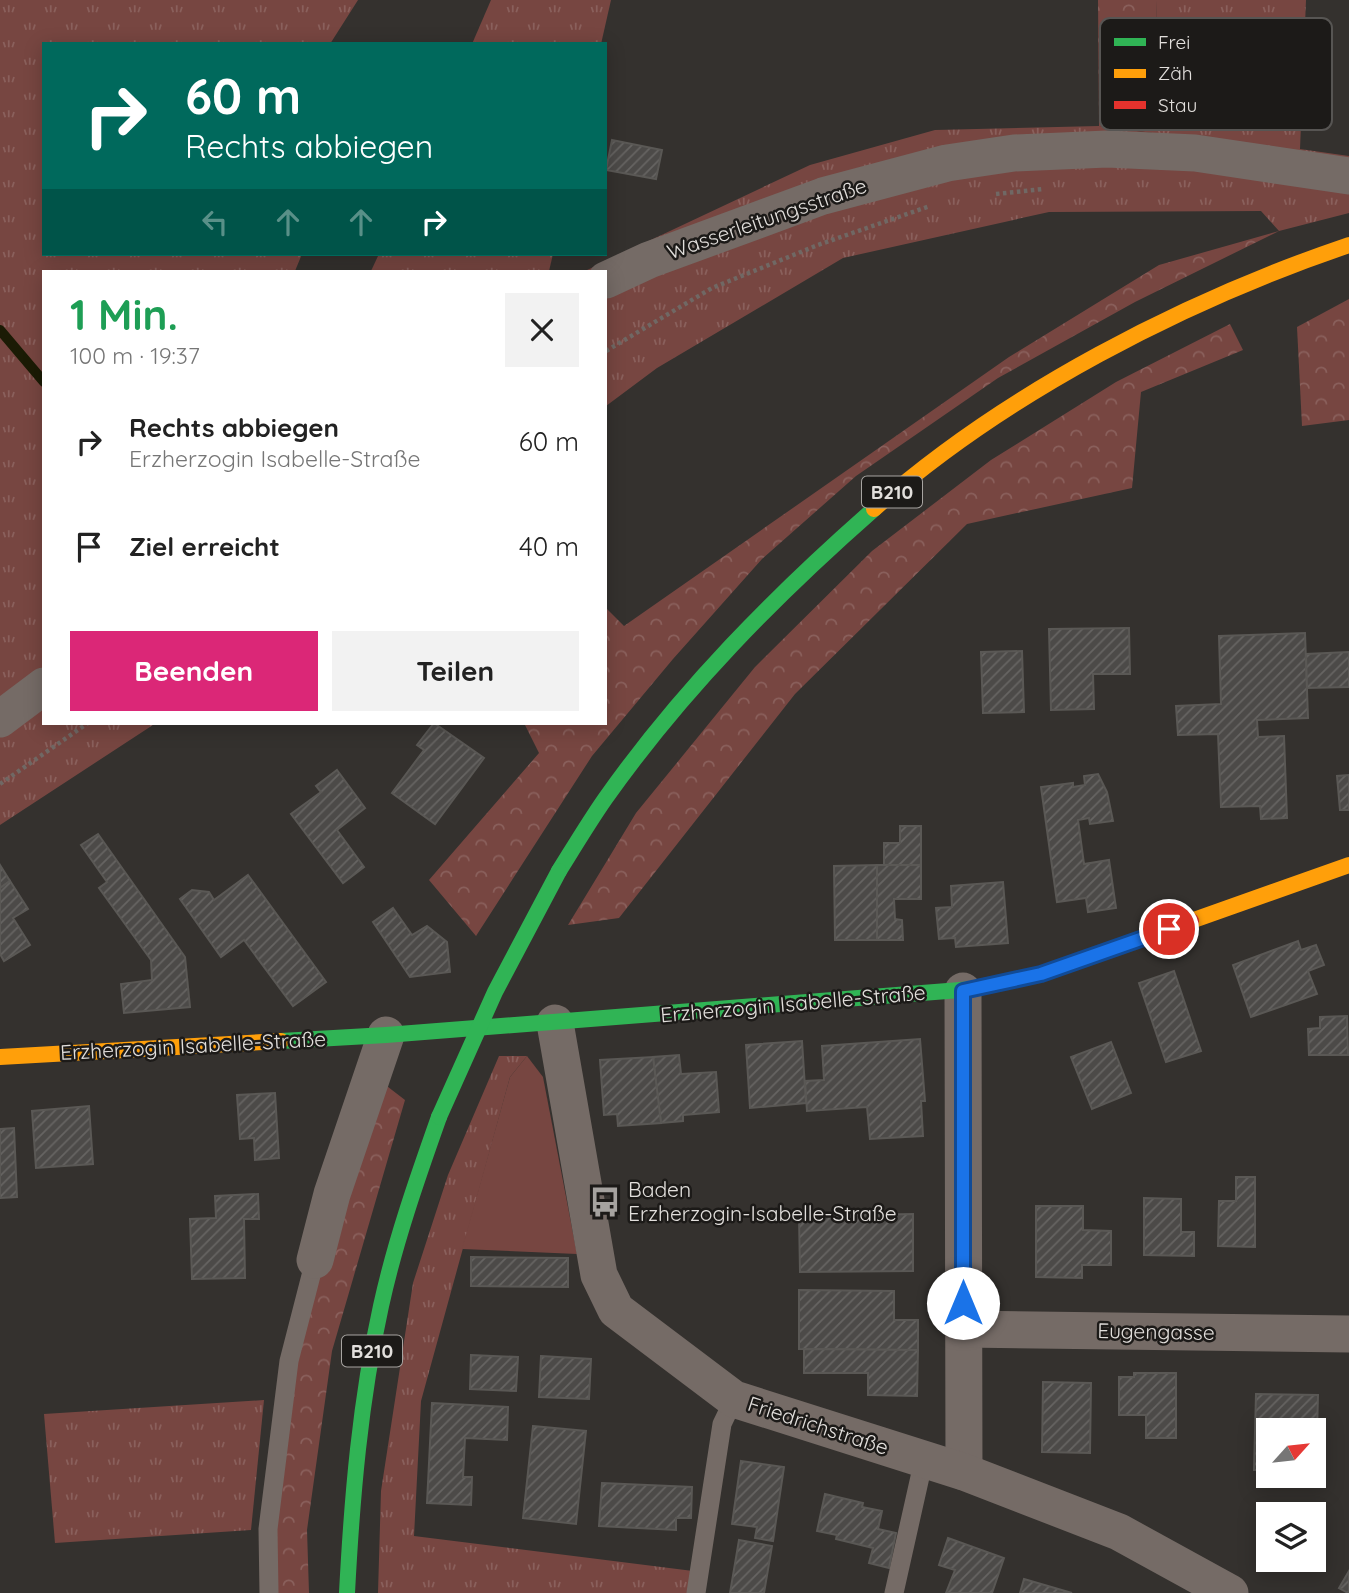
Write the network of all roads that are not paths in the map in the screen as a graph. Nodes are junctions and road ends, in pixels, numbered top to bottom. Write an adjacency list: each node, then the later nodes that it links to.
1 (1349, 176): 3 (street, Wasserleitungsstraße)
2 (1349, 245): 18 (main road, B210, bridge)
3 (607, 280)
4 (42, 688): 5 (street)
5 (0, 719)
6 (1349, 865): 7 (main road, Erzherzogin Isabelle-Straße)
7 (963, 991): 8 (main road, Erzherzogin Isabelle-Straße); 12 (street)
8 (555, 1023): 9 (main road, Erzherzogin Isabelle-Straße); 14 (street, Friedrichstraße)
9 (386, 1035): 10 (main road, Erzherzogin Isabelle-Straße); 11 (street)
10 (0, 1057)
11 (315, 1260): 17 (lane)
12 (963, 1329): 13 (street, Eugengasse); 16 (street)
13 (1349, 1334)
14 (734, 1399): 15 (street, Friedrichstraße); 19 (lane)
15 (924, 1460): 16 (street, Friedrichstraße); 20 (lane)
16 (964, 1472): 21 (street, Friedrichstraße)
17 (269, 1593)
18 (347, 1593)
19 (696, 1593)
20 (894, 1593)
21 (1230, 1593)

